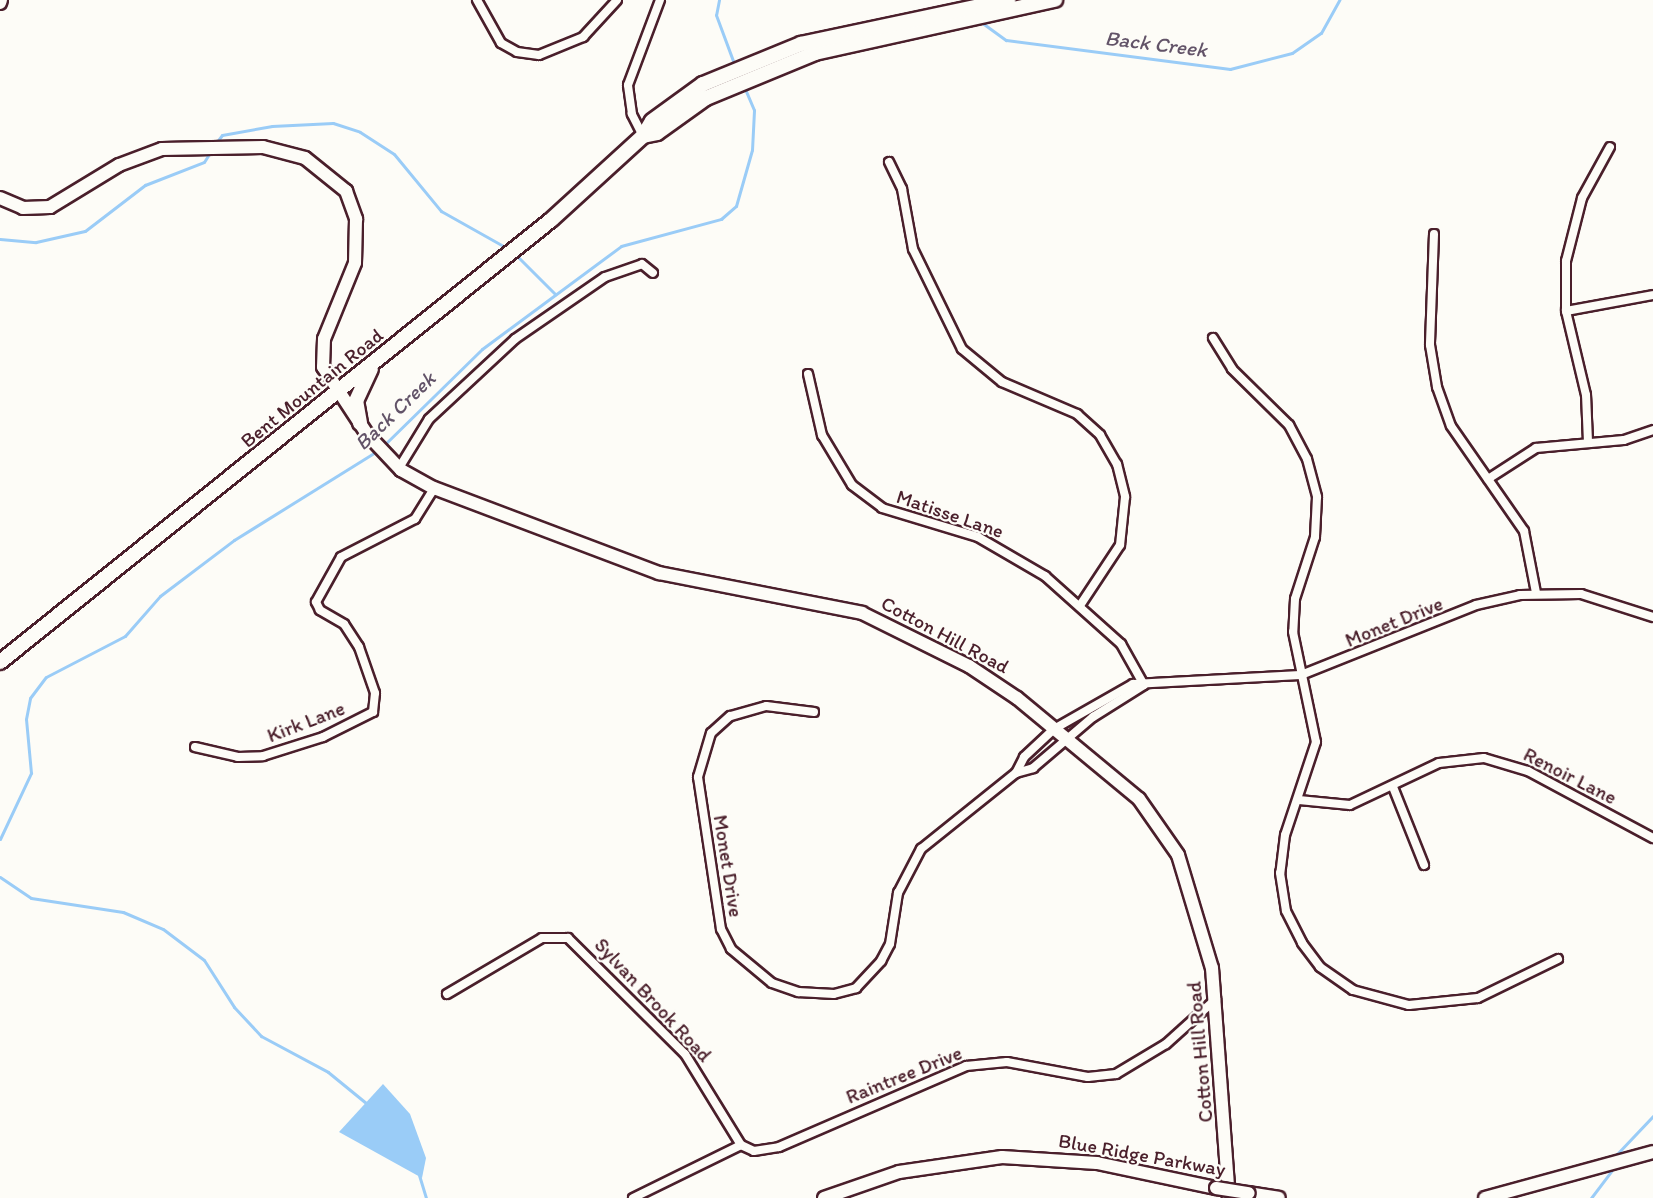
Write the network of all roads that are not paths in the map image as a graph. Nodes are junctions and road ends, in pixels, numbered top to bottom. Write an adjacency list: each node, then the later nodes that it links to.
1 (477, 0): 2 (street)
2 (617, 0)
3 (660, 0): 7 (street)
4 (1008, 0): 6 (main road, Bent Mountain Road)
5 (1054, 0): 6 (main road, Bent Mountain Road)
6 (660, 122): 7 (main road, Bent Mountain Road)
7 (643, 136): 16 (main road, Bent Mountain Road)
8 (1610, 147): 14 (street)
9 (889, 162): 26 (street)
10 (0, 198): 18 (street, Cotton Hill Road)
11 (1434, 234): 23 (street)
12 (653, 273): 22 (street)
13 (1653, 295): 14 (street)
14 (1566, 311): 21 (street)
15 (1213, 338): 29 (street)
16 (374, 362): 18 (main road, Bent Mountain Road); 19 (main road)
17 (808, 374): 26 (street, Matisse Lane)
18 (338, 392): 19 (street, Cotton Hill Road); 28 (main road, Bent Mountain Road)
19 (360, 423): 22 (street, Cotton Hill Road)
20 (1653, 430): 21 (street)
21 (1588, 442): 23 (street)
22 (399, 468): 24 (street, Cotton Hill Road)
23 (1488, 479): 25 (street)
24 (434, 488): 32 (street, Cotton Hill Road); 34 (street, Kirk Lane)
25 (1536, 593): 27 (street, Monet Drive); 29 (street, Monet Drive)
26 (1081, 604): 30 (street, Matisse Lane)
27 (1653, 617)
28 (0, 662)
29 (1301, 675): 30 (street, Monet Drive); 37 (street)
30 (1144, 685): 32 (street, Monet Drive); 33 (street, Monet Drive)
31 (814, 712): 35 (street, Monet Drive)
32 (1054, 729): 33 (street, Cotton Hill Road); 35 (street, Monet Drive)
33 (1068, 740): 35 (street, Monet Drive); 42 (street, Cotton Hill Road)
34 (195, 747)
35 (1016, 773)
36 (1393, 787): 37 (street, Renoir Lane); 38 (street, Renoir Lane); 39 (street)
37 (1299, 800): 40 (street)
38 (1653, 838)
39 (1424, 865)
40 (1558, 959)
41 (447, 994): 43 (street, Sylvan Brook Road)
42 (1216, 999): 43 (street, Raintree Drive); 47 (street, Cotton Hill Road)
43 (741, 1145): 45 (street)
44 (1653, 1152): 49 (street)
45 (633, 1198)
46 (824, 1198): 48 (street, Blue Ridge Parkway, bridge)
47 (1229, 1198)
48 (1279, 1198)
49 (1485, 1198)

